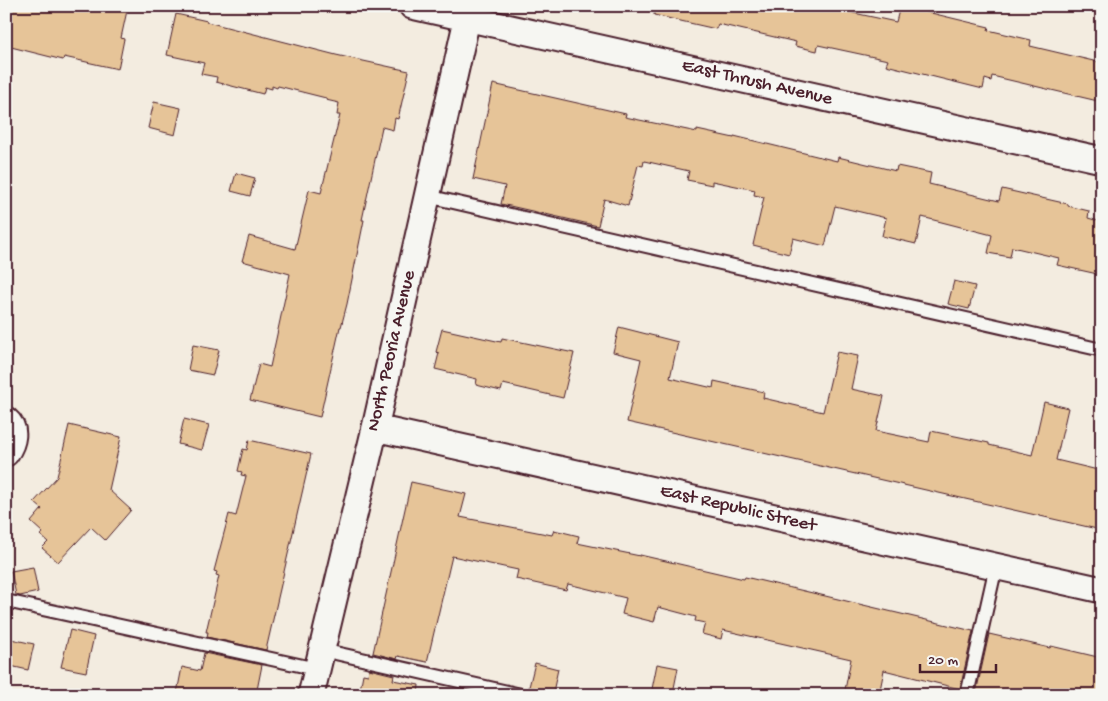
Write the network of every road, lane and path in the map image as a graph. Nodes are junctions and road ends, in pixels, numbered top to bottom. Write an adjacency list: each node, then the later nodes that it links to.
1 (412, 6): 2 (street, East Thrush Avenue)
2 (469, 12): 3 (street, East Thrush Avenue); 4 (street, North Peoria Avenue)
3 (1102, 160)
4 (428, 196): 5 (lane); 7 (street, North Peoria Avenue)
5 (1102, 350)
6 (6, 420): 8 (street)
7 (375, 428): 9 (street, East Republic Street); 12 (street, North Peoria Avenue)
8 (6, 453)
9 (996, 566): 10 (street, East Republic Street); 15 (lane)
10 (1102, 590)
11 (6, 601): 12 (lane)
12 (319, 660): 13 (street, North Peoria Avenue); 14 (lane)
13 (311, 695)
14 (521, 695)
15 (967, 695)

